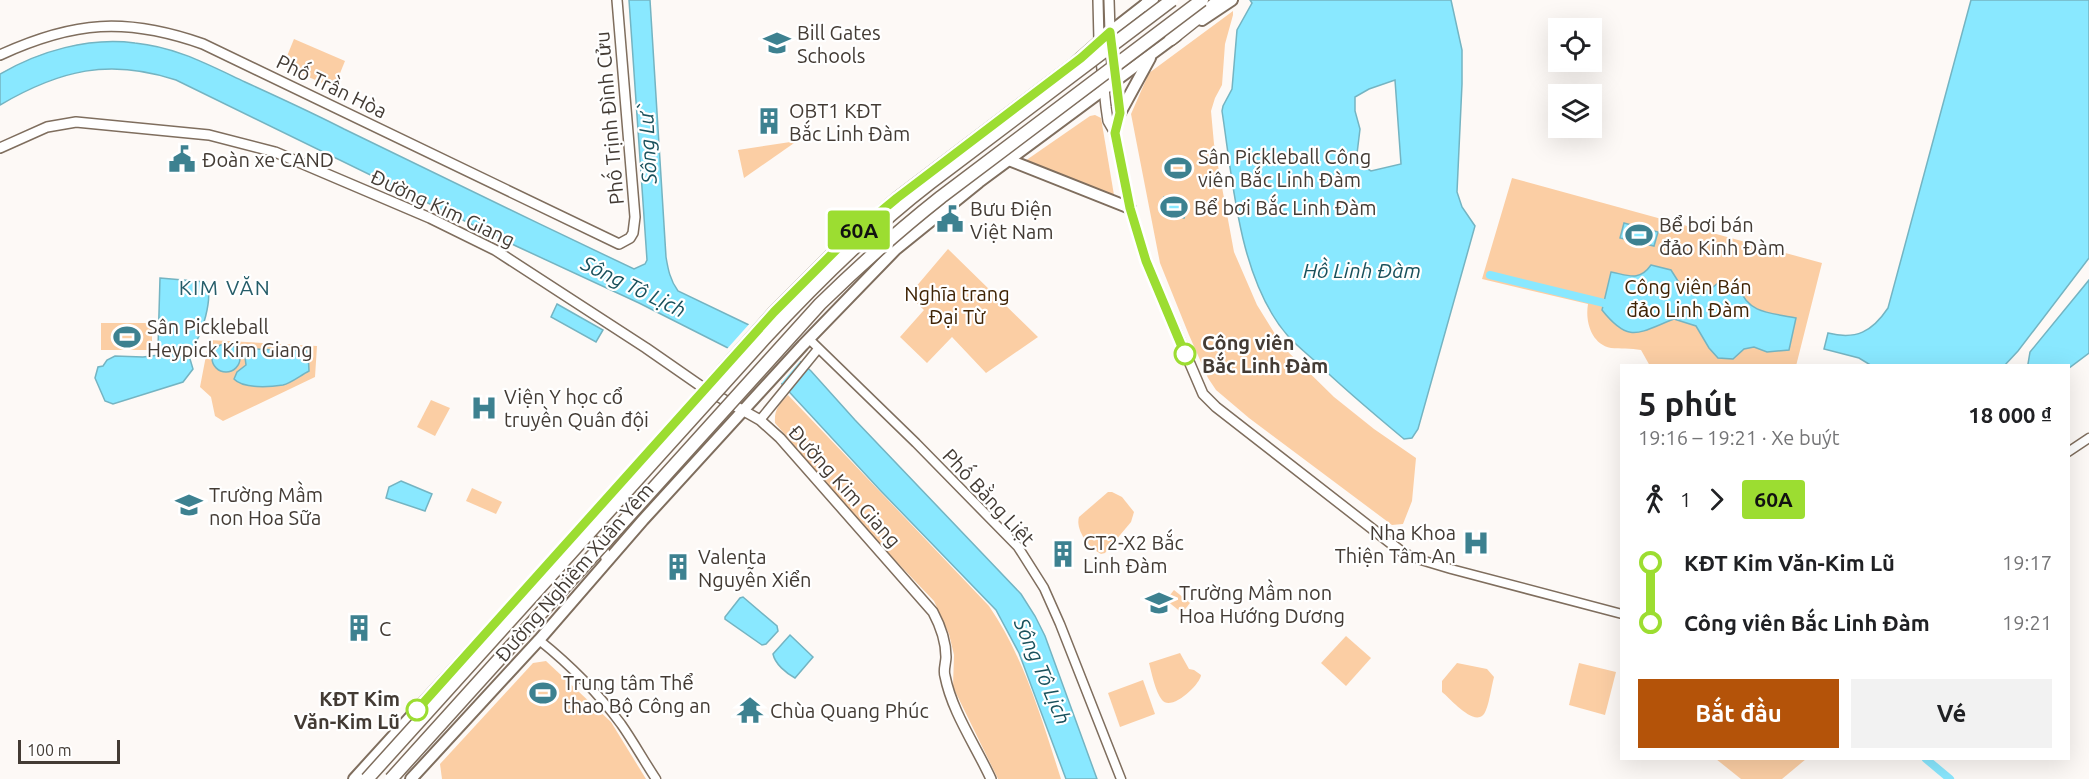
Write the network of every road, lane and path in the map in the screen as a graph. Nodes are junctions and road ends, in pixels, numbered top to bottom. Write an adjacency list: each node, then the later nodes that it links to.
1 (617, 0): 25 (main road, Phố Trịnh Đình Cửu)
2 (1098, 0): 10 (main road)
3 (1109, 0): 8 (main road)
4 (1172, 0): 42 (highway, bridge)
5 (1202, 0): 43 (highway, bridge)
6 (1227, 1): 9 (highway)
7 (1150, 2): 8 (main road)
8 (1110, 32): 10 (main road); 13 (main road)
9 (1171, 39): 11 (main road)
10 (1099, 41): 14 (main road); 21 (main road)
11 (1152, 54): 15 (main road); 17 (main road)
12 (0, 55): 25 (main road, Phố Trần Hòa)
13 (1113, 56): 14 (street); 15 (main road)
14 (1102, 65): 16 (main road)
15 (1115, 82): 16 (main road); 17 (main road)
16 (1104, 90): 18 (main road); 20 (main road)
17 (1120, 113): 18 (main road)
18 (1115, 133): 23 (main road)
19 (0, 148): 29 (main road, Đường Kim Giang)
20 (1009, 160): 22 (main road); 23 (main road)
21 (937, 167): 22 (main road); 24 (main road)
22 (959, 197): 26 (main road)
23 (1130, 208): 37 (main road)
24 (857, 231): 26 (main road); 29 (main road, Đường Nghiêm Xuân Yêm)
25 (633, 233)
26 (885, 261): 27 (main road)
27 (806, 342): 28 (street, Phố Bằng Liệt); 30 (main road, Đường Nghiêm Xuân Yêm)
28 (816, 352): 31 (street); 47 (street, Phố Bằng Liệt)
29 (705, 389): 30 (main road, Đường Kim Giang); 34 (main road, Đường Nghiêm Xuân Yêm)
30 (743, 411): 31 (main road, Đường Kim Giang); 35 (main road, Đường Nghiêm Xuân Yêm)
31 (760, 420): 46 (main road, Đường Kim Giang)
32 (2089, 438): 33 (street)
33 (2070, 451)
34 (641, 460): 35 (main road); 36 (main road, Đường Nghiêm Xuân Yêm)
35 (679, 481): 38 (main road, Đường Nghiêm Xuân Yêm)
36 (576, 535): 38 (main road); 41 (main road, Đường Nghiêm Xuân Yêm)
37 (1402, 552): 39 (street)
38 (607, 560): 40 (main road, Đường Nghiêm Xuân Yêm)
39 (1620, 614)
40 (539, 640): 44 (main road, Đường Nghiêm Xuân Yêm); 45 (street)
41 (354, 779)
42 (367, 779)
43 (391, 779)
44 (411, 779)
45 (656, 779)
46 (991, 779)
47 (1121, 779)

